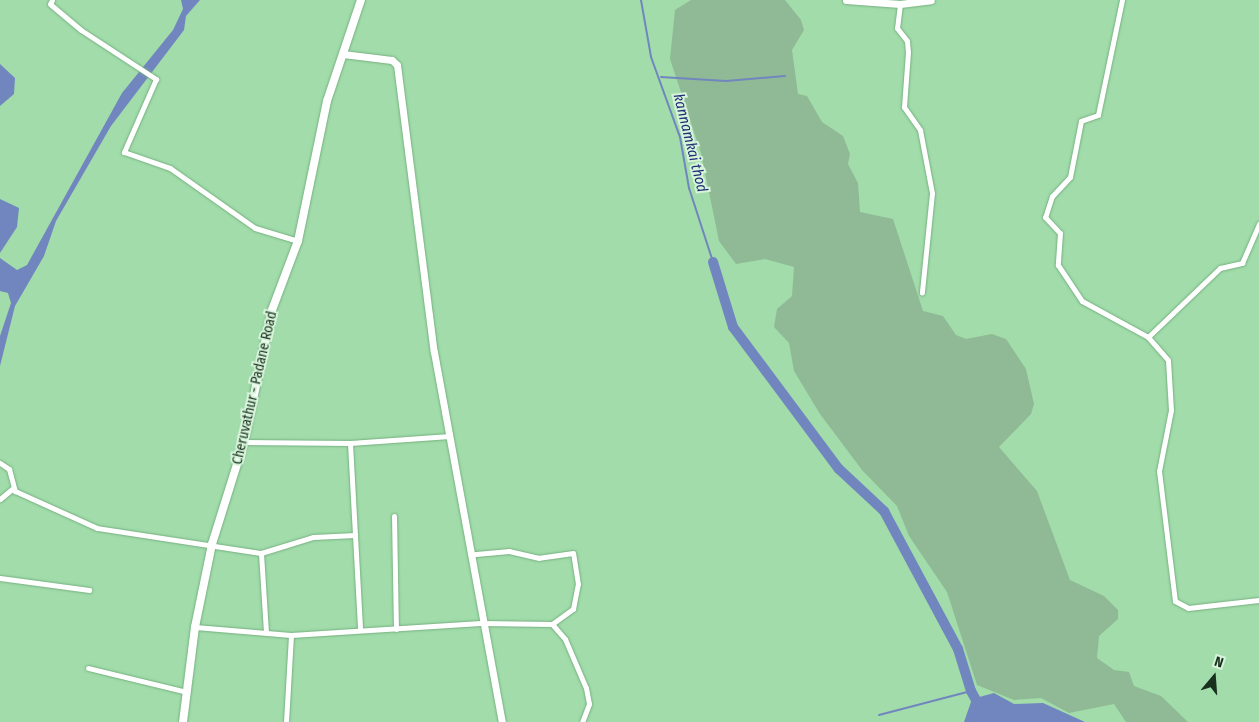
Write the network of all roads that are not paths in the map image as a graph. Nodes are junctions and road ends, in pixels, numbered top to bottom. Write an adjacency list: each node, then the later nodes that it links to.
1 (52, 0): 9 (street)
2 (361, 0): 7 (main road, Cheruvathur - Padane Road)
3 (846, 0): 6 (street)
4 (930, 0): 6 (street)
5 (1122, 0): 11 (street)
6 (900, 4): 10 (street)
7 (343, 54): 9 (main road, Cheruvathur - Padane Road); 12 (street)
8 (1259, 224): 11 (street)
9 (298, 241): 13 (main road, Cheruvathur - Padane Road)
10 (922, 292)
11 (1148, 337): 25 (street)
12 (450, 436): 14 (street); 22 (street)
13 (244, 442): 14 (street); 20 (main road, Cheruvathur - Padane Road)
14 (350, 443): 19 (street)
15 (0, 463): 16 (street)
16 (12, 489): 17 (street); 20 (street)
17 (0, 499)
18 (394, 516): 29 (street)
19 (354, 535): 21 (street); 30 (street)
20 (212, 544): 21 (street); 28 (main road, Cheruvathur - Padane Road)
21 (261, 553): 31 (street)
22 (473, 554): 26 (street); 27 (street)
23 (0, 578): 24 (street)
24 (89, 590)
25 (1259, 600)
26 (482, 623): 27 (street); 29 (street); 37 (street)
27 (552, 624): 38 (street)
28 (195, 627): 31 (street); 34 (main road, Cheruvathur - Padane Road)
29 (396, 629): 30 (street)
30 (360, 630): 32 (street)
31 (266, 632): 32 (street)
32 (291, 635): 36 (street)
33 (88, 668): 34 (street)
34 (187, 692): 35 (main road, Cheruvathur - Padane Road)
35 (183, 722)
36 (286, 722)
37 (502, 722)
38 (582, 722)

